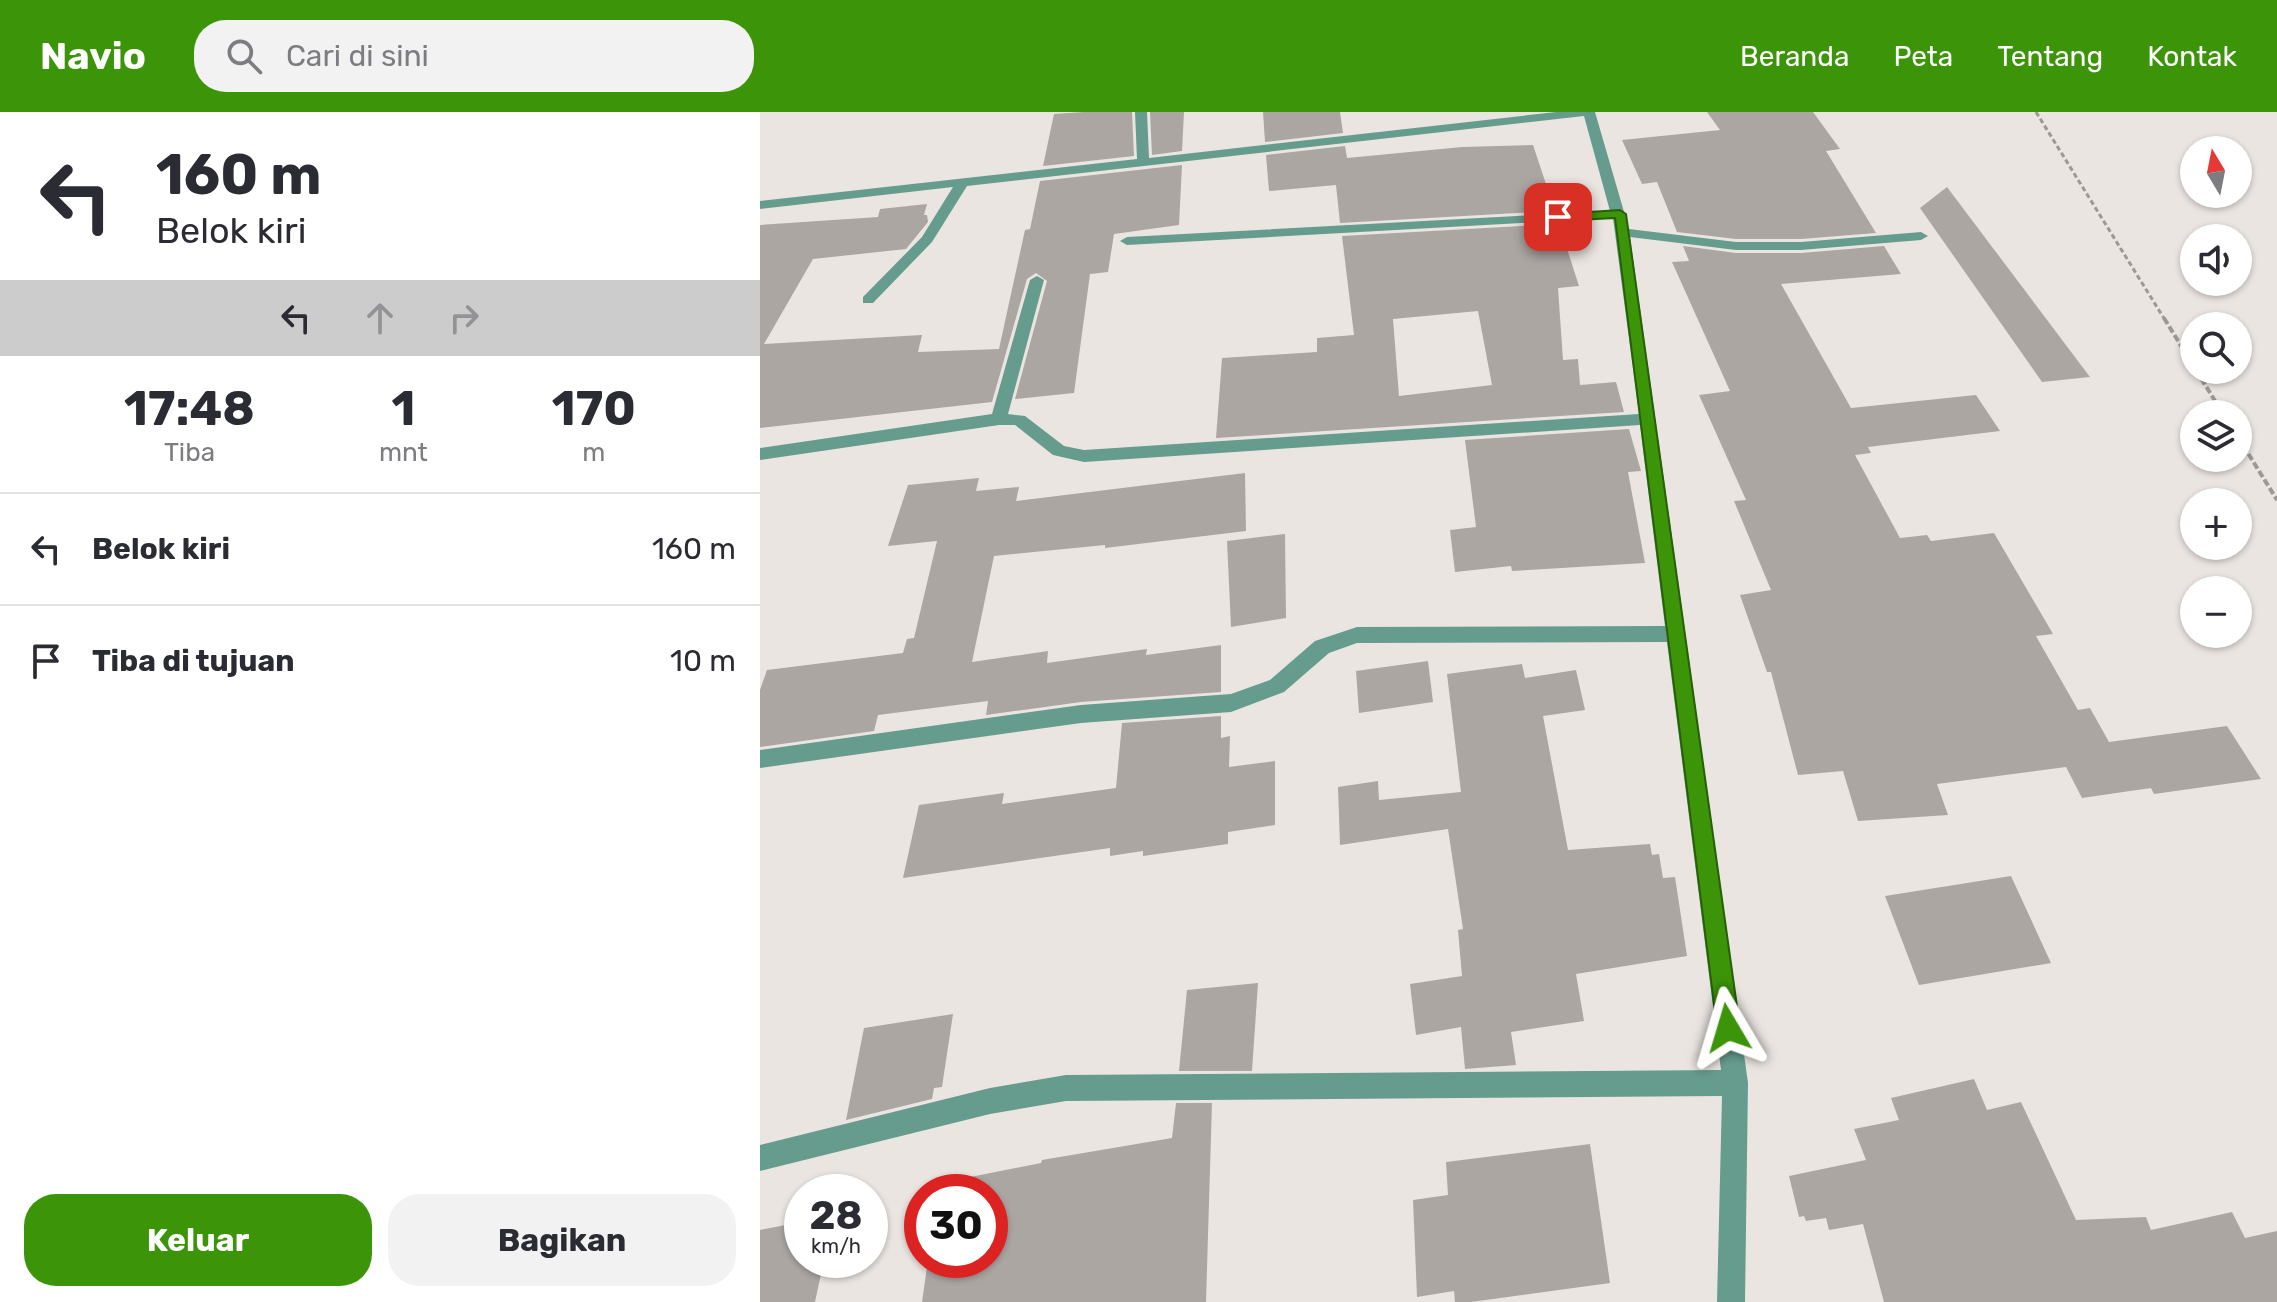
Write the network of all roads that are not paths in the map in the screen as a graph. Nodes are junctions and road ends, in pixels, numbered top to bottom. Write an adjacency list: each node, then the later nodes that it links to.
1 (1141, 112): 3 (street)
2 (1588, 112): 3 (street); 6 (street)
3 (1143, 162): 4 (street)
4 (963, 182): 5 (street); 10 (street)
5 (760, 205)
6 (1622, 223): 7 (street); 8 (street); 12 (street)
7 (1921, 236)
8 (1127, 241)
9 (1037, 280): 11 (street)
10 (868, 300)
11 (999, 419): 12 (street); 13 (street)
12 (1649, 419): 14 (street)
13 (760, 454)
14 (1678, 634): 15 (street); 16 (street)
15 (760, 759)
16 (1735, 1083): 17 (street); 18 (street)
17 (760, 1158)
18 (1731, 1302)

